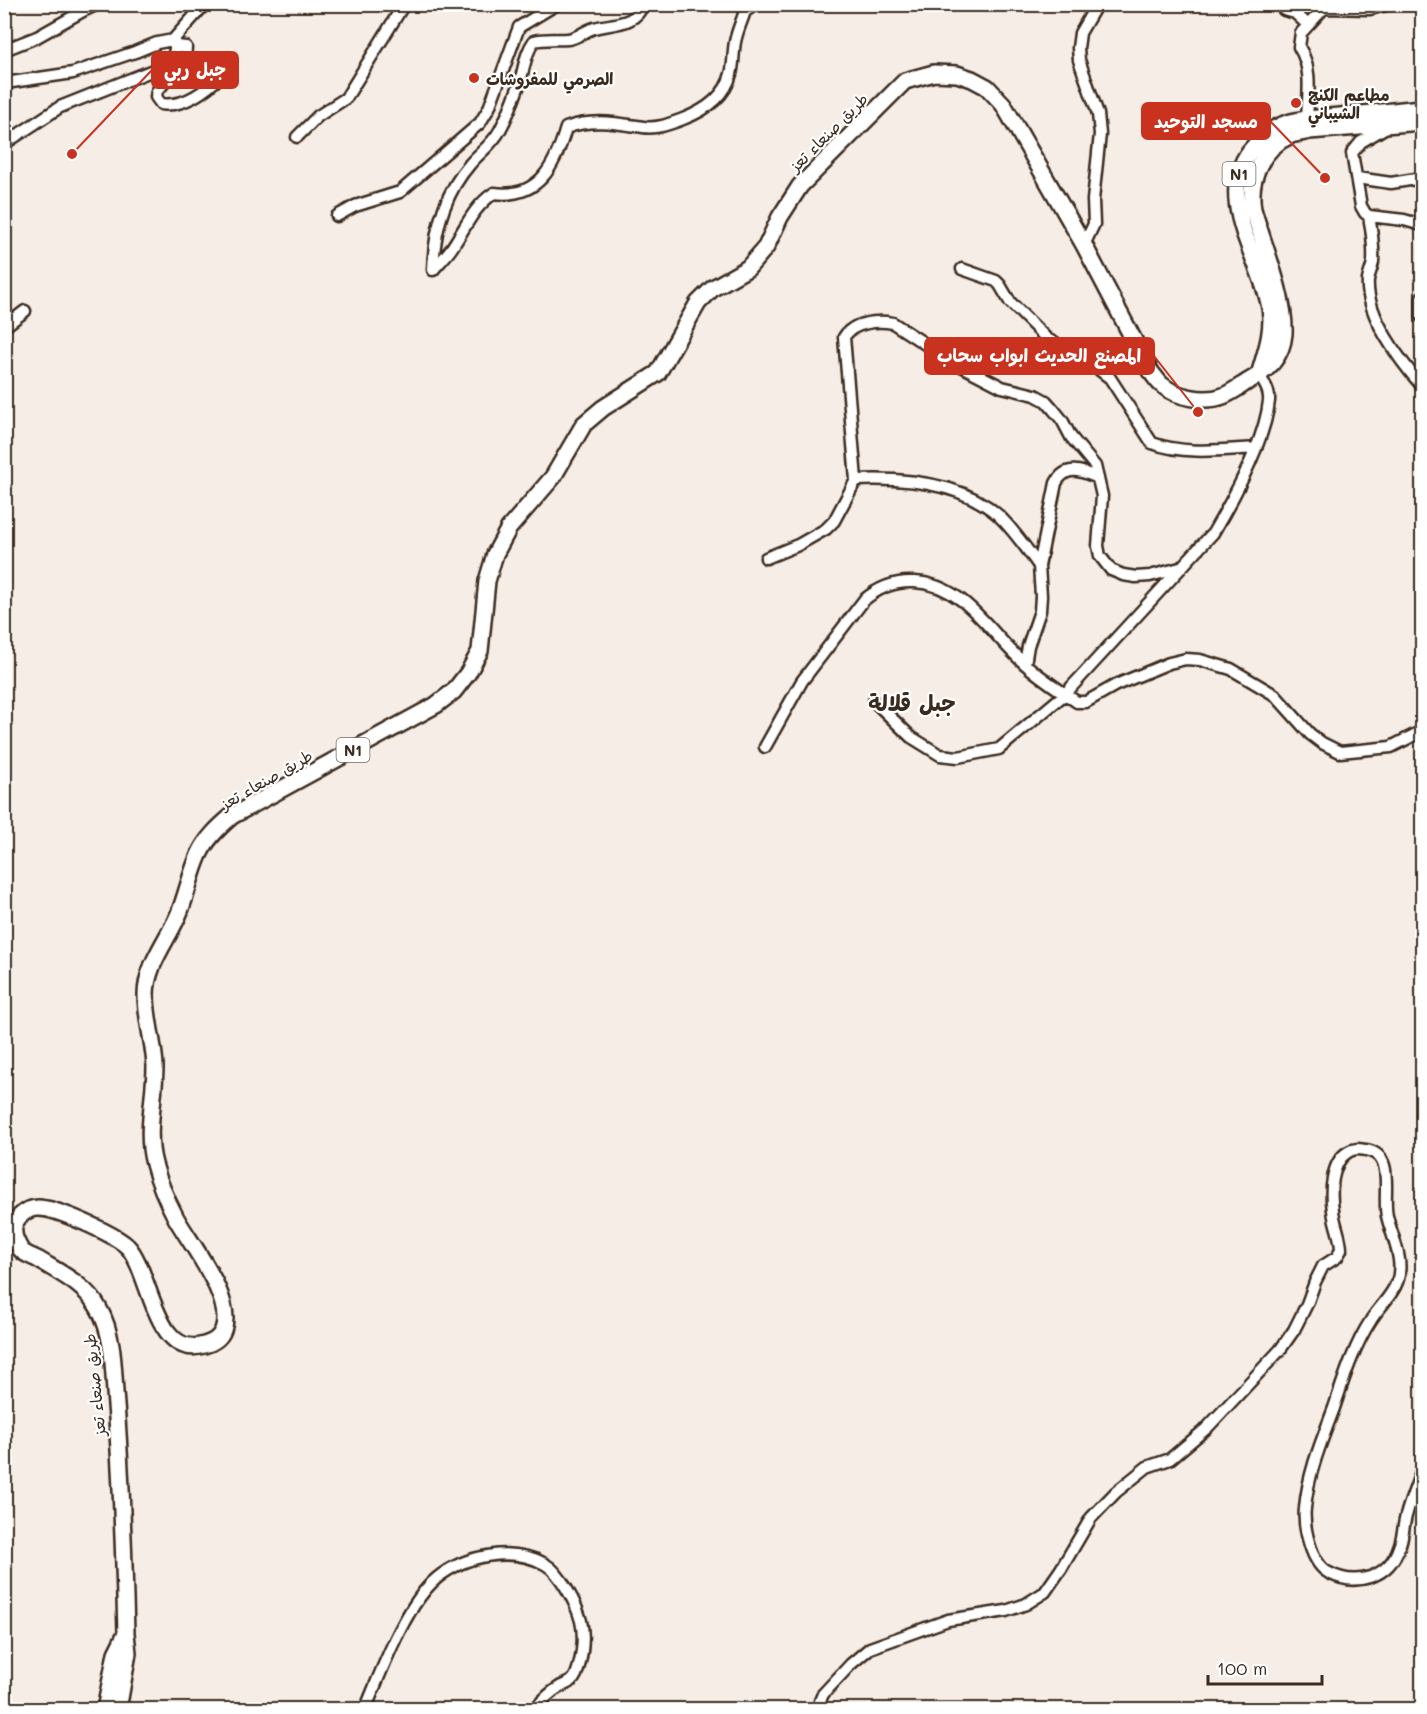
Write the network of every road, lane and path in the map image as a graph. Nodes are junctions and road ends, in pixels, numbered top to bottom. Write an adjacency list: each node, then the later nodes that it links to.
1 (98, 4): 12 (street)
2 (205, 4): 11 (street)
3 (404, 4): 19 (street)
4 (557, 4): 23 (street)
5 (643, 4): 6 (street)
6 (758, 4)
7 (1097, 4): 26 (street)
8 (1279, 4): 10 (street)
9 (1390, 4): 10 (street)
10 (1308, 25): 16 (street)
11 (174, 43): 13 (street); 14 (street); 20 (street)
12 (4, 50)
13 (224, 73)
14 (4, 86)
15 (1422, 108): 16 (highway, N1)
16 (1307, 119): 32 (highway, N1)
17 (1422, 122): 18 (highway, طريق صنعاء تعز / N1)
18 (1389, 125): 21 (street); 32 (highway, طريق صنعاء تعز / N1)
19 (297, 137)
20 (4, 144)
21 (1357, 178): 22 (street); 24 (street)
22 (1422, 178)
23 (337, 216)
24 (1369, 216): 25 (street); 33 (street)
25 (1422, 225)
26 (1084, 245): 32 (highway, طريق صنعاء تعز / N1); 46 (highway, طريق صنعاء تعز / N1)
27 (962, 269): 34 (street)
28 (1422, 297): 30 (street)
29 (25, 311): 31 (street)
30 (1422, 317)
31 (4, 327)
32 (1259, 375): 34 (street)
33 (1422, 386)
34 (1256, 448): 39 (street)
35 (1098, 478): 36 (street); 38 (street); 39 (street)
36 (856, 480): 37 (street); 38 (street)
37 (766, 558)
38 (1039, 566): 40 (street)
39 (1180, 568): 41 (street)
40 (1025, 664): 41 (street); 44 (street)
41 (1065, 694): 42 (street); 43 (street)
42 (874, 701)
43 (1422, 730)
44 (765, 747)
45 (1422, 1469): 51 (street)
46 (126, 1633): 47 (highway, طريق صنعاء تعز / N1); 48 (highway, طريق صنعاء تعز / N1)
47 (105, 1710)
48 (118, 1710)
49 (365, 1710): 50 (street)
50 (534, 1710)
51 (821, 1710)

